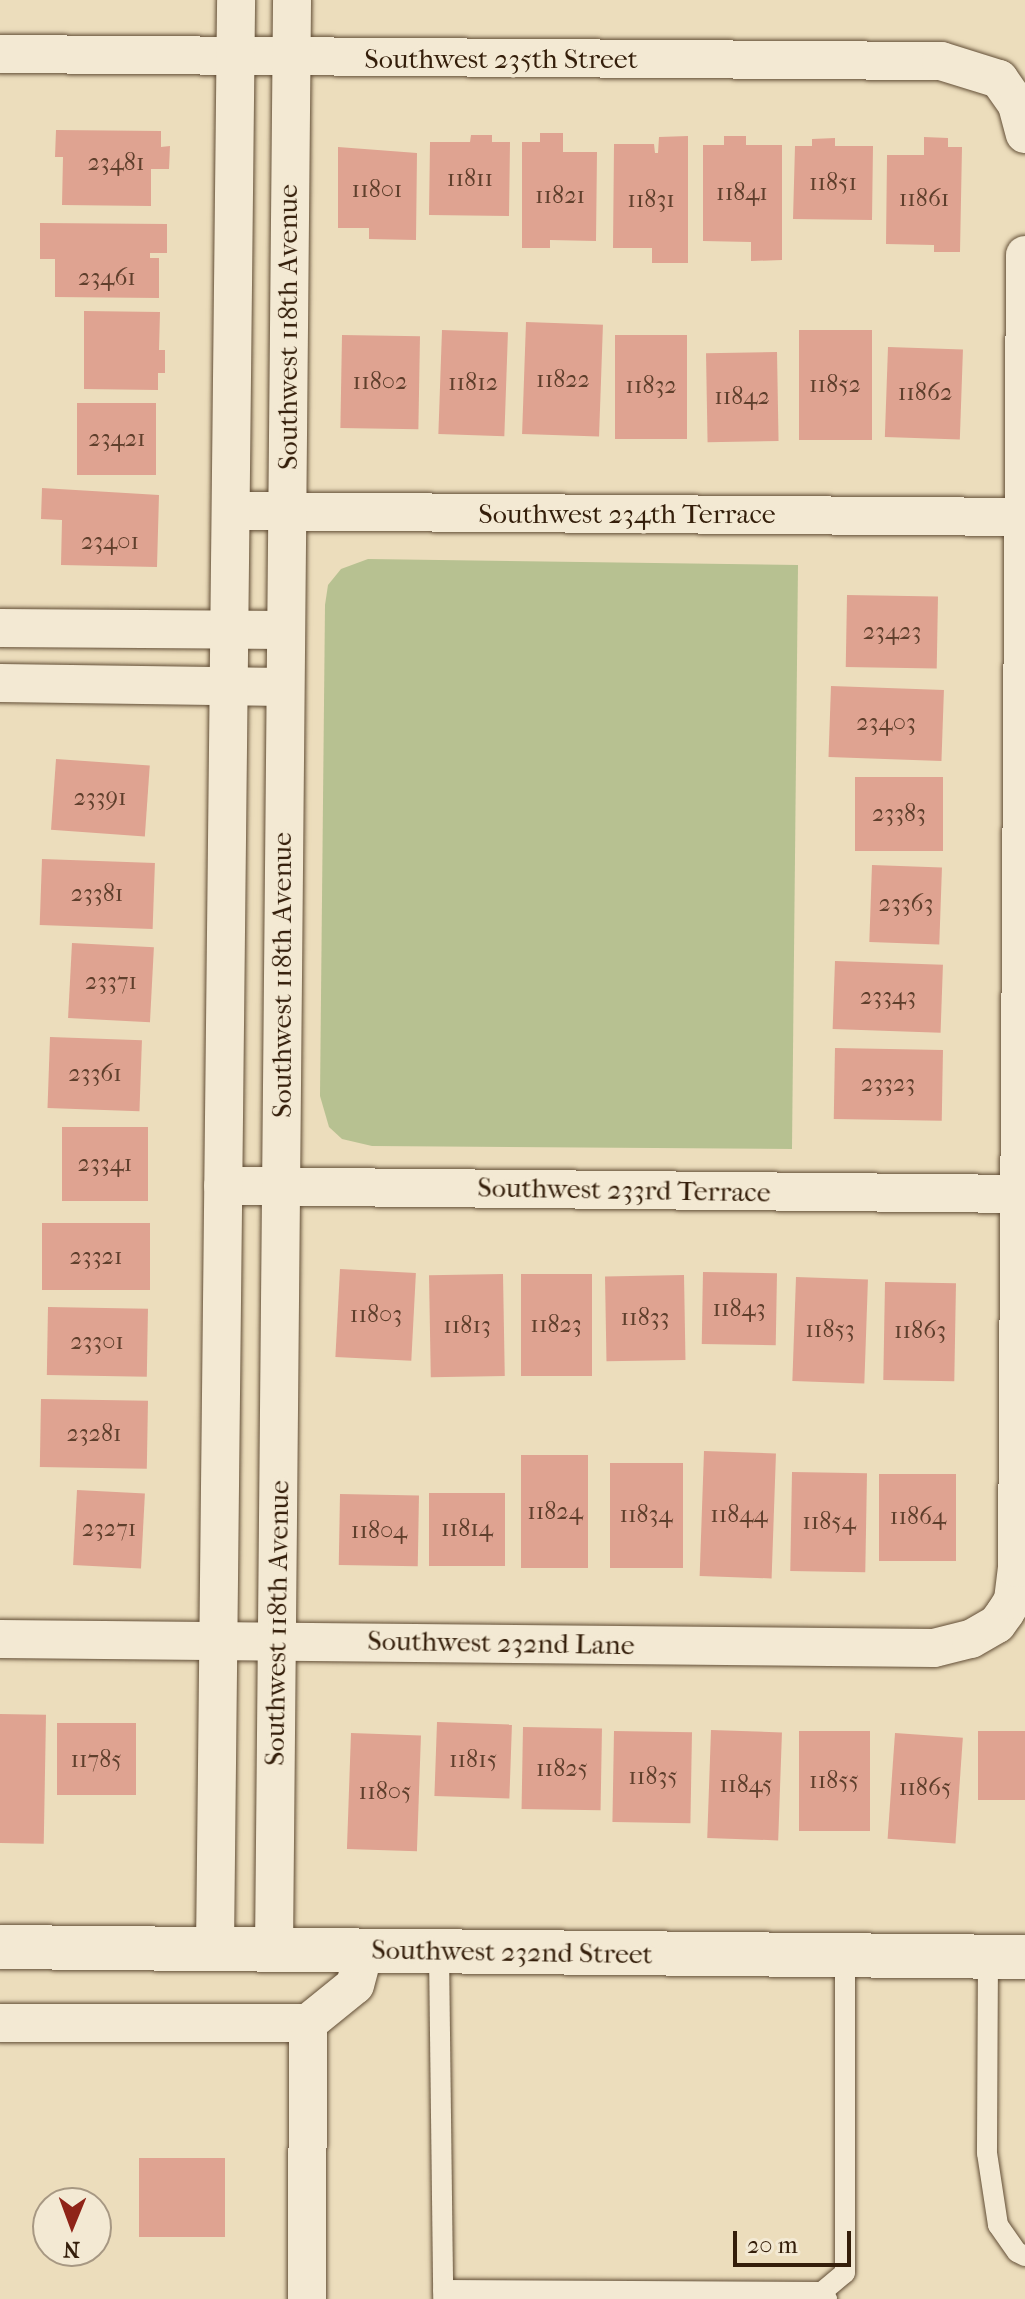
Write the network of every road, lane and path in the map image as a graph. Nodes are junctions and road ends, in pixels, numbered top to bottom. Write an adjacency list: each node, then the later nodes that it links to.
1 (236, 0): 4 (street, Southwest 118th Avenue)
2 (292, 0): 5 (street, Southwest 118th Avenue)
3 (0, 54): 4 (street, Southwest 235th Street)
4 (235, 57): 5 (street, Southwest 235th Street); 9 (street, Southwest 118th Avenue)
5 (291, 58): 6 (street, Southwest 235th Street); 10 (street, Southwest 118th Avenue)
6 (1025, 134)
7 (1025, 255): 8 (street)
8 (1025, 290): 11 (street)
9 (231, 511): 10 (street, Southwest 234th Terrace); 13 (street, Southwest 118th Avenue)
10 (287, 512): 11 (street, Southwest 234th Terrace); 14 (street, Southwest 118th Avenue)
11 (1024, 517): 18 (street)
12 (0, 628): 13 (street)
13 (229, 630): 14 (street); 16 (street, Southwest 118th Avenue)
14 (285, 630): 17 (street, Southwest 118th Avenue)
15 (0, 683): 16 (street)
16 (228, 686): 17 (street); 19 (street, Southwest 118th Avenue)
17 (284, 687): 20 (street, Southwest 118th Avenue)
18 (1024, 742): 21 (street)
19 (223, 1186): 20 (street, Southwest 233rd Terrace); 23 (street, Southwest 118th Avenue)
20 (281, 1187): 21 (street, Southwest 233rd Terrace); 24 (street, Southwest 118th Avenue)
21 (1022, 1194): 24 (street, Southwest 232nd Lane)
22 (0, 1639): 23 (street, Southwest 232nd Lane)
23 (218, 1640): 24 (street, Southwest 232nd Lane); 26 (street, Southwest 118th Avenue)
24 (277, 1641): 27 (street, Southwest 118th Avenue)
25 (0, 1947): 26 (street, Southwest 232nd Street)
26 (215, 1949): 27 (street, Southwest 232nd Street)
27 (274, 1950): 28 (street, Southwest 232nd Street)
28 (364, 1951): 29 (street, Southwest 232nd Street); 33 (street)
29 (439, 1952): 30 (street, Southwest 232nd Street); 35 (lane)
30 (845, 1955): 31 (street, Southwest 232nd Street); 36 (lane)
31 (1006, 1956): 34 (lane)
32 (0, 2023): 33 (street)
33 (308, 2023): 37 (street)
34 (1025, 2256)
35 (443, 2295): 36 (lane)
36 (824, 2296)
37 (307, 2299)

